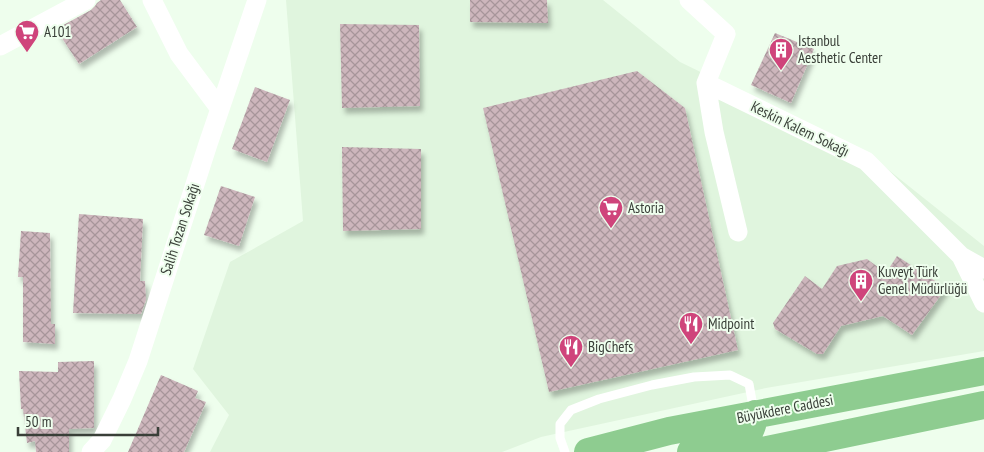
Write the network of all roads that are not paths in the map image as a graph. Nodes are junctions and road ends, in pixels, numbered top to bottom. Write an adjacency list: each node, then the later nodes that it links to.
1 (86, 0): 5 (street)
2 (152, 0): 7 (street)
3 (257, 0): 7 (street, Salih Tozan Sokağı)
4 (689, 0): 6 (street)
5 (0, 46)
6 (706, 83): 8 (street); 9 (street, Keskin Kalem Sokağı)
7 (220, 109): 15 (street, Salih Tozan Sokağı)
8 (738, 232)
9 (961, 256): 10 (street, Keskin Kalem Sokağı); 11 (street, Keskin Kalem Sokağı)
10 (984, 269)
11 (984, 303)
12 (984, 371): 14 (main road, Büyükdere Caddesi)
13 (984, 405): 19 (main road)
14 (755, 414): 16 (lane); 17 (main road, Büyükdere Caddesi); 18 (main road)
15 (91, 452)
16 (565, 452)
17 (588, 452)
18 (691, 452)
19 (757, 452)

